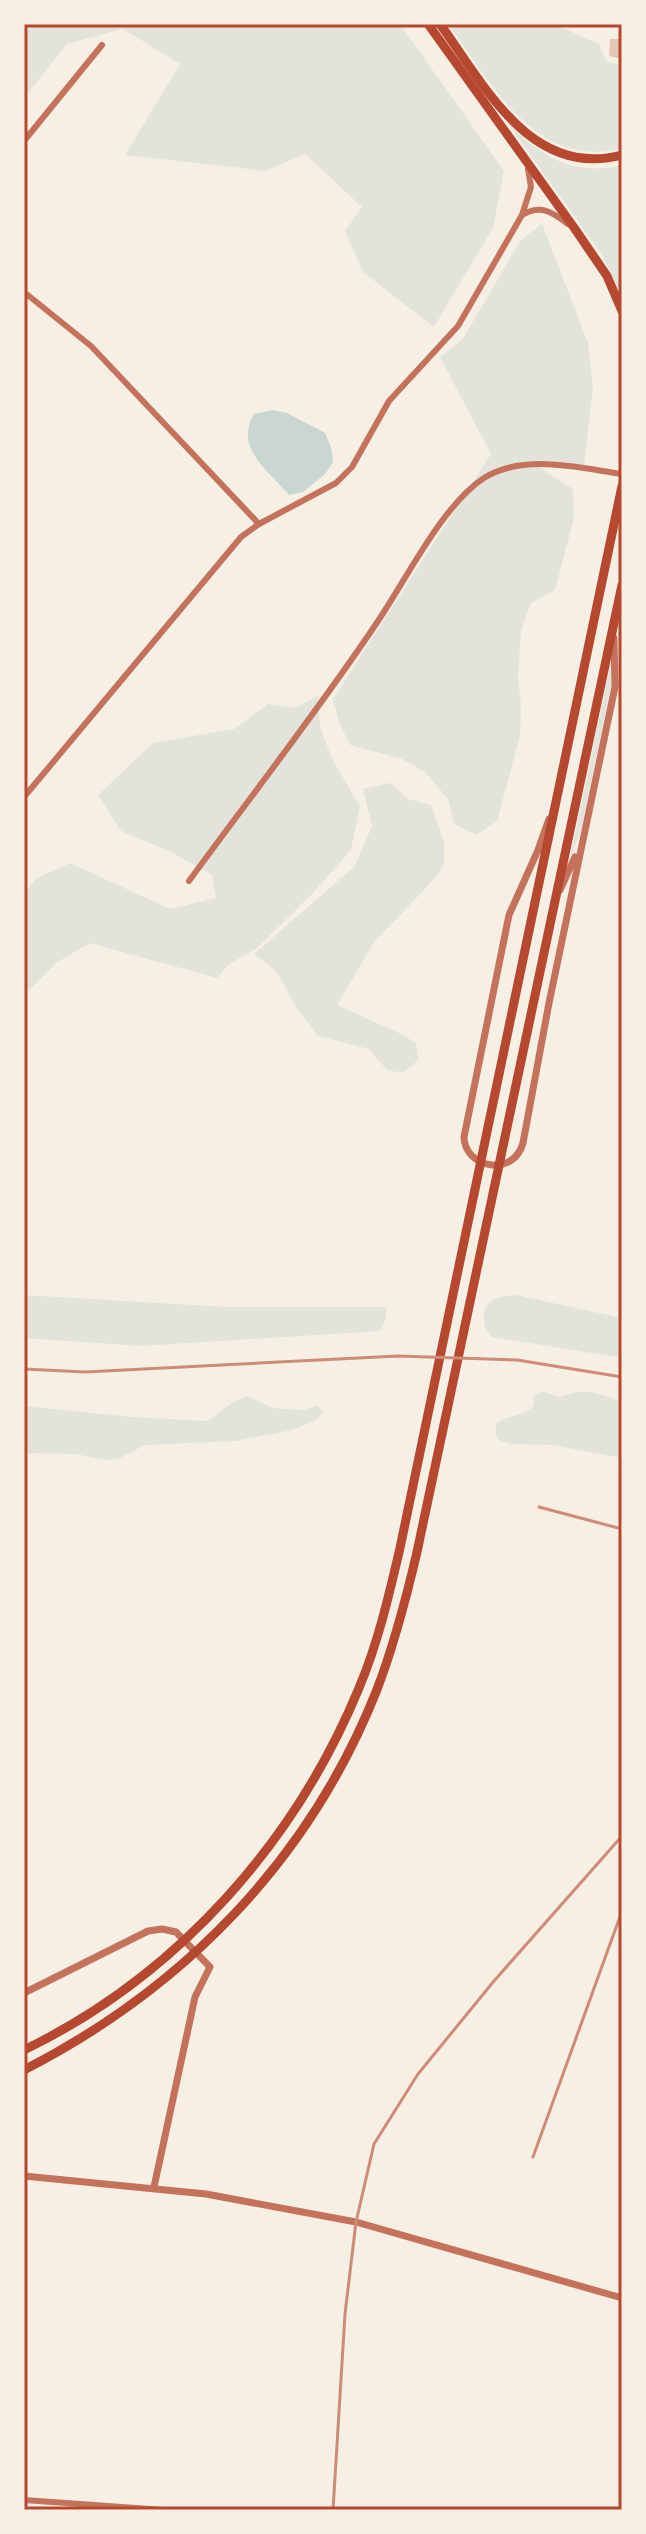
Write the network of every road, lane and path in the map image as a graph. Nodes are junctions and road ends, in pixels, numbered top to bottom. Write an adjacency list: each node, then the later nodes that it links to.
1 (428, 24): 5 (highway)
2 (440, 24): 6 (highway)
3 (102, 45): 4 (street)
4 (24, 141)
5 (521, 154): 7 (street); 8 (highway)
6 (622, 155)
7 (522, 215): 8 (street); 13 (street)
8 (575, 229): 10 (highway)
9 (24, 292): 13 (street)
10 (622, 311)
11 (622, 474): 20 (street)
12 (622, 486): 17 (highway)
13 (259, 524): 18 (street)
14 (622, 585): 15 (highway)
15 (613, 624): 16 (street); 21 (highway)
16 (619, 688): 19 (street)
17 (564, 770): 19 (street); 23 (highway)
18 (24, 797)
19 (582, 843): 21 (street)
20 (189, 881)
21 (553, 906): 24 (highway)
22 (24, 1993): 26 (street)
23 (24, 2050)
24 (24, 2070)
25 (24, 2176): 26 (street)
26 (154, 2187): 27 (street)
27 (622, 2298)
28 (24, 2500): 29 (street)
29 (164, 2510)

